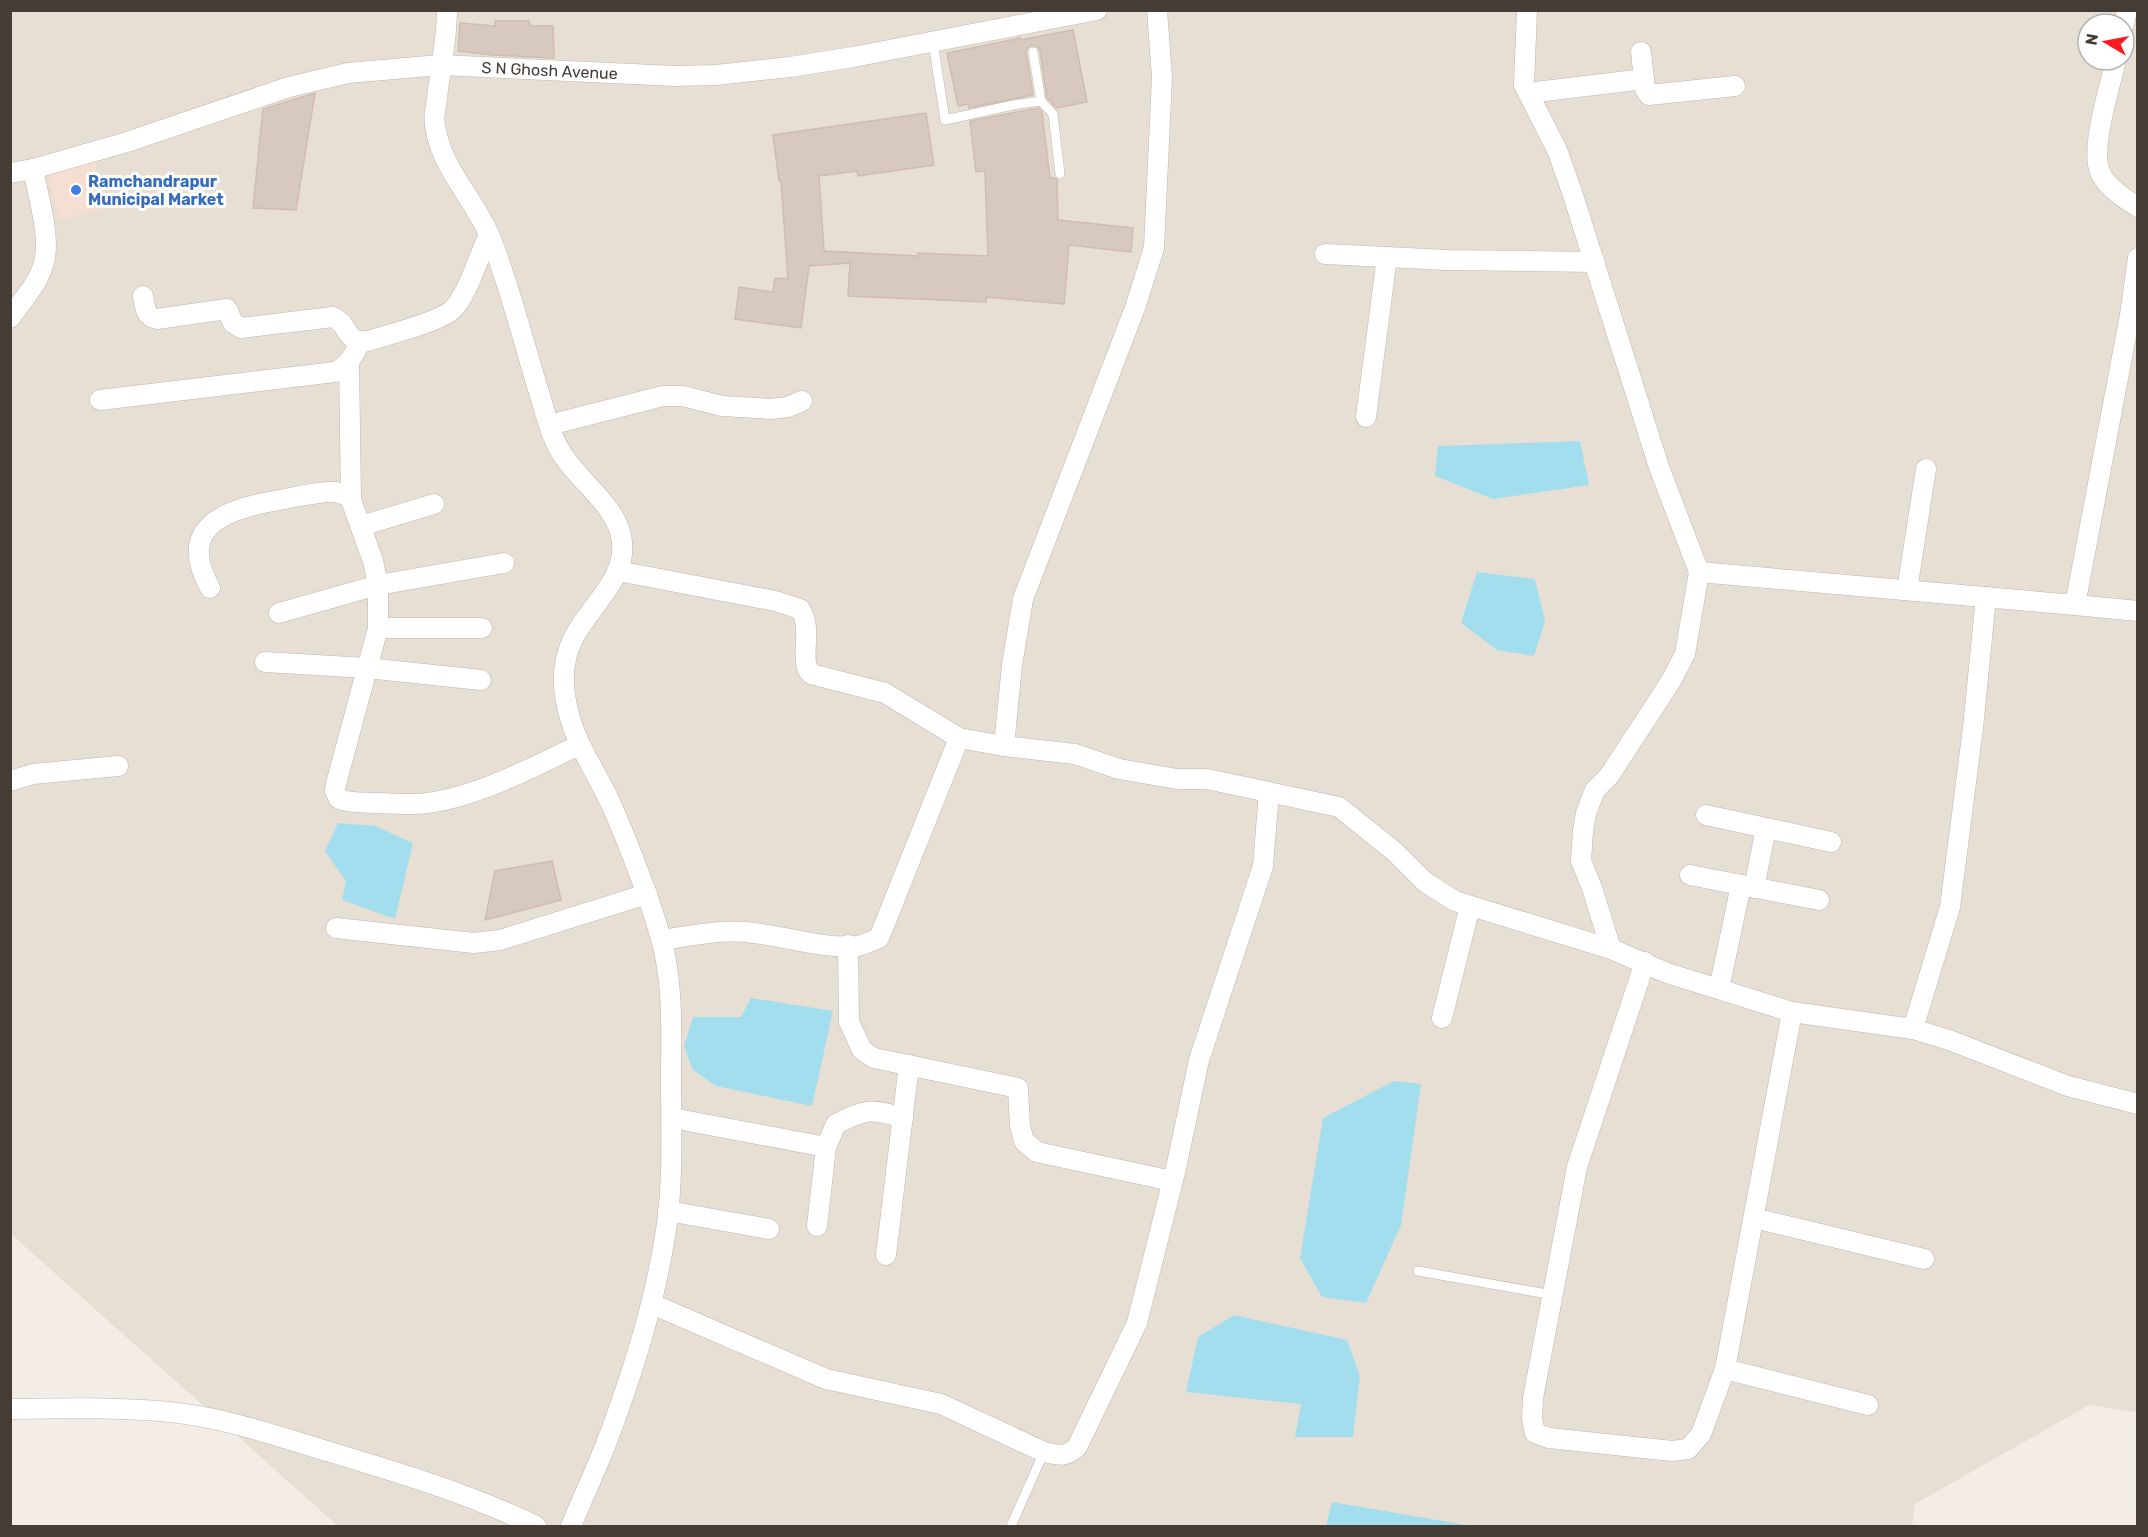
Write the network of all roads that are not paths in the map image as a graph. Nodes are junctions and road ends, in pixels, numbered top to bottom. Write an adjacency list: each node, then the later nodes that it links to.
1 (447, 10): 8 (street)
2 (1097, 10): 5 (street, S N Ghosh Avenue)
3 (1157, 10): 52 (street)
4 (1527, 10): 12 (street)
5 (933, 42): 8 (street, S N Ghosh Avenue); 13 (lane)
6 (1033, 52): 13 (lane)
7 (1641, 52): 10 (street)
8 (441, 65): 14 (street, S N Ghosh Avenue); 18 (street)
9 (2112, 72): 17 (street)
10 (1644, 79): 11 (street); 12 (street)
11 (1735, 86)
12 (1528, 93): 22 (street)
13 (1041, 101): 16 (lane)
14 (33, 169): 15 (street, S N Ghosh Avenue); 24 (street)
15 (10, 173)
16 (1060, 174)
17 (2138, 207)
18 (489, 234): 25 (street); 30 (street)
19 (1325, 254): 20 (street)
20 (1387, 257): 22 (street); 29 (street)
21 (2138, 258): 42 (street)
22 (1595, 262): 37 (street)
23 (143, 296): 25 (street)
24 (10, 318)
25 (360, 342): 26 (street)
26 (349, 363): 27 (street); 32 (street)
27 (100, 400)
28 (802, 401): 30 (street)
29 (1366, 417)
30 (549, 424): 36 (street)
31 (1926, 469): 40 (street)
32 (351, 500): 34 (street); 39 (street)
33 (434, 504): 34 (street)
34 (361, 526): 38 (street)
35 (504, 563): 38 (street)
36 (618, 571): 50 (street); 51 (street)
37 (1699, 572): 40 (street); 67 (street)
38 (378, 585): 44 (street); 45 (street)
39 (210, 588)
40 (1907, 590): 41 (street)
41 (1986, 597): 42 (street); 72 (street)
42 (2075, 605): 43 (street)
43 (2138, 611)
44 (279, 613)
45 (378, 628): 46 (street); 48 (street)
46 (482, 628)
47 (265, 662): 48 (street)
48 (368, 668): 49 (street); 51 (street)
49 (481, 680)
50 (959, 738): 52 (street); 66 (street)
51 (579, 745): 61 (street)
52 (1004, 746): 55 (street)
53 (118, 766): 54 (street)
54 (10, 781)
55 (1269, 792): 63 (street); 78 (street)
56 (1706, 816): 57 (street)
57 (1766, 828): 58 (street); 60 (street)
58 (1831, 842)
59 (1690, 875): 60 (street)
60 (1747, 886): 62 (street); 69 (street)
61 (647, 894): 64 (street); 65 (street)
62 (1819, 900)
63 (1470, 906): 67 (street); 71 (street)
64 (336, 928)
65 (662, 940): 66 (street); 75 (street)
66 (848, 945): 73 (street)
67 (1611, 949): 68 (street)
68 (1645, 962): 69 (street); 86 (street)
69 (1719, 989): 70 (street)
70 (1792, 1012): 72 (street); 80 (street)
71 (1442, 1018)
72 (1913, 1029): 74 (street)
73 (909, 1065): 76 (street); 78 (street)
74 (2138, 1104)
75 (672, 1118): 77 (street); 79 (street)
76 (903, 1118): 77 (street); 83 (street)
77 (826, 1147): 81 (street)
78 (1172, 1181): 91 (street)
79 (668, 1211): 82 (street); 87 (street)
80 (1754, 1218): 84 (street); 88 (street)
81 (817, 1226)
82 (769, 1229)
83 (886, 1255)
84 (1924, 1259)
85 (1418, 1271): 86 (lane)
86 (1553, 1294): 88 (street)
87 (652, 1304): 91 (street); 93 (street)
88 (1725, 1370): 89 (street)
89 (1868, 1405)
90 (10, 1409): 92 (street)
91 (1044, 1452): 94 (lane)
92 (536, 1527)
93 (571, 1527)
94 (1011, 1527)

